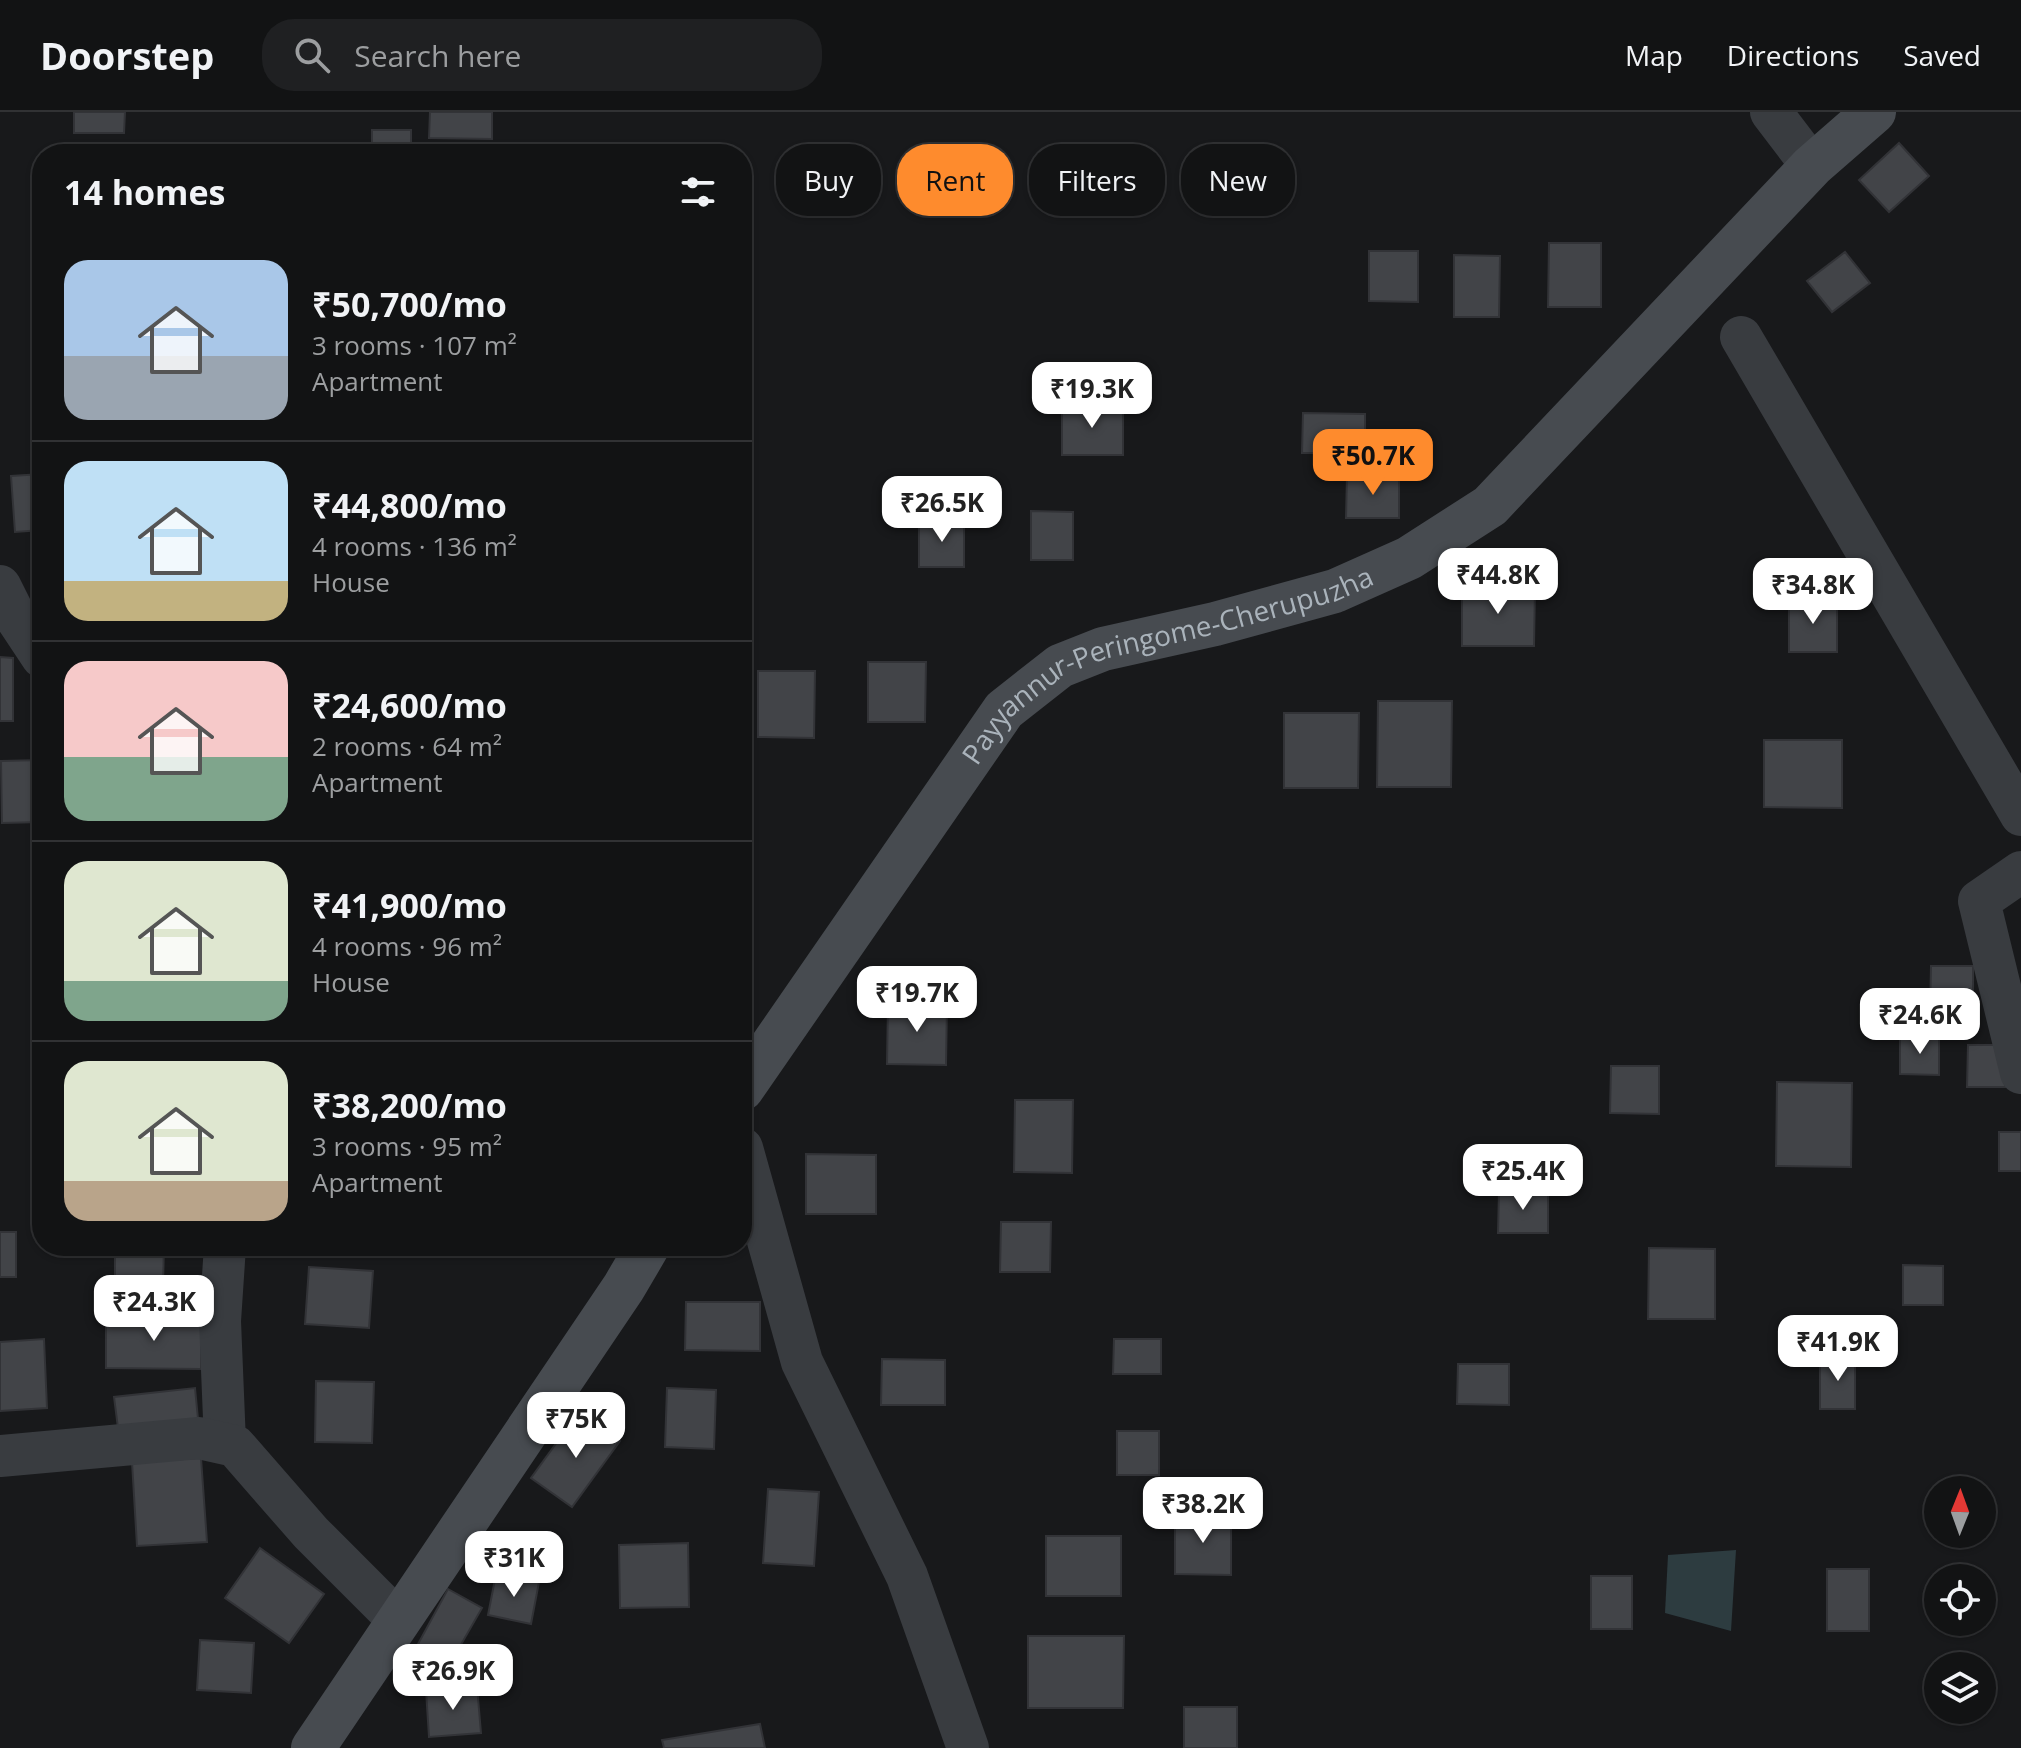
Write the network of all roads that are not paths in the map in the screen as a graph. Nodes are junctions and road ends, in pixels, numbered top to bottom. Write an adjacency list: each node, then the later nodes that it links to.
1 (1771, 112): 3 (street)
2 (1874, 112): 3 (main road, Payyannur-Peringome-Cherupuzha)
3 (1812, 166): 10 (main road, Payyannur-Peringome-Cherupuzha)
4 (1741, 337): 7 (street)
5 (5, 610): 6 (street)
6 (32, 644)
7 (2021, 815)
8 (2021, 872): 9 (street)
9 (2021, 1073)
10 (752, 1075)
11 (752, 1184): 18 (street)
12 (224, 1256): 14 (street)
13 (642, 1256): 16 (main road)
14 (225, 1443): 15 (street); 16 (street)
15 (0, 1456)
16 (397, 1619): 17 (main road)
17 (313, 1748)
18 (968, 1748)

